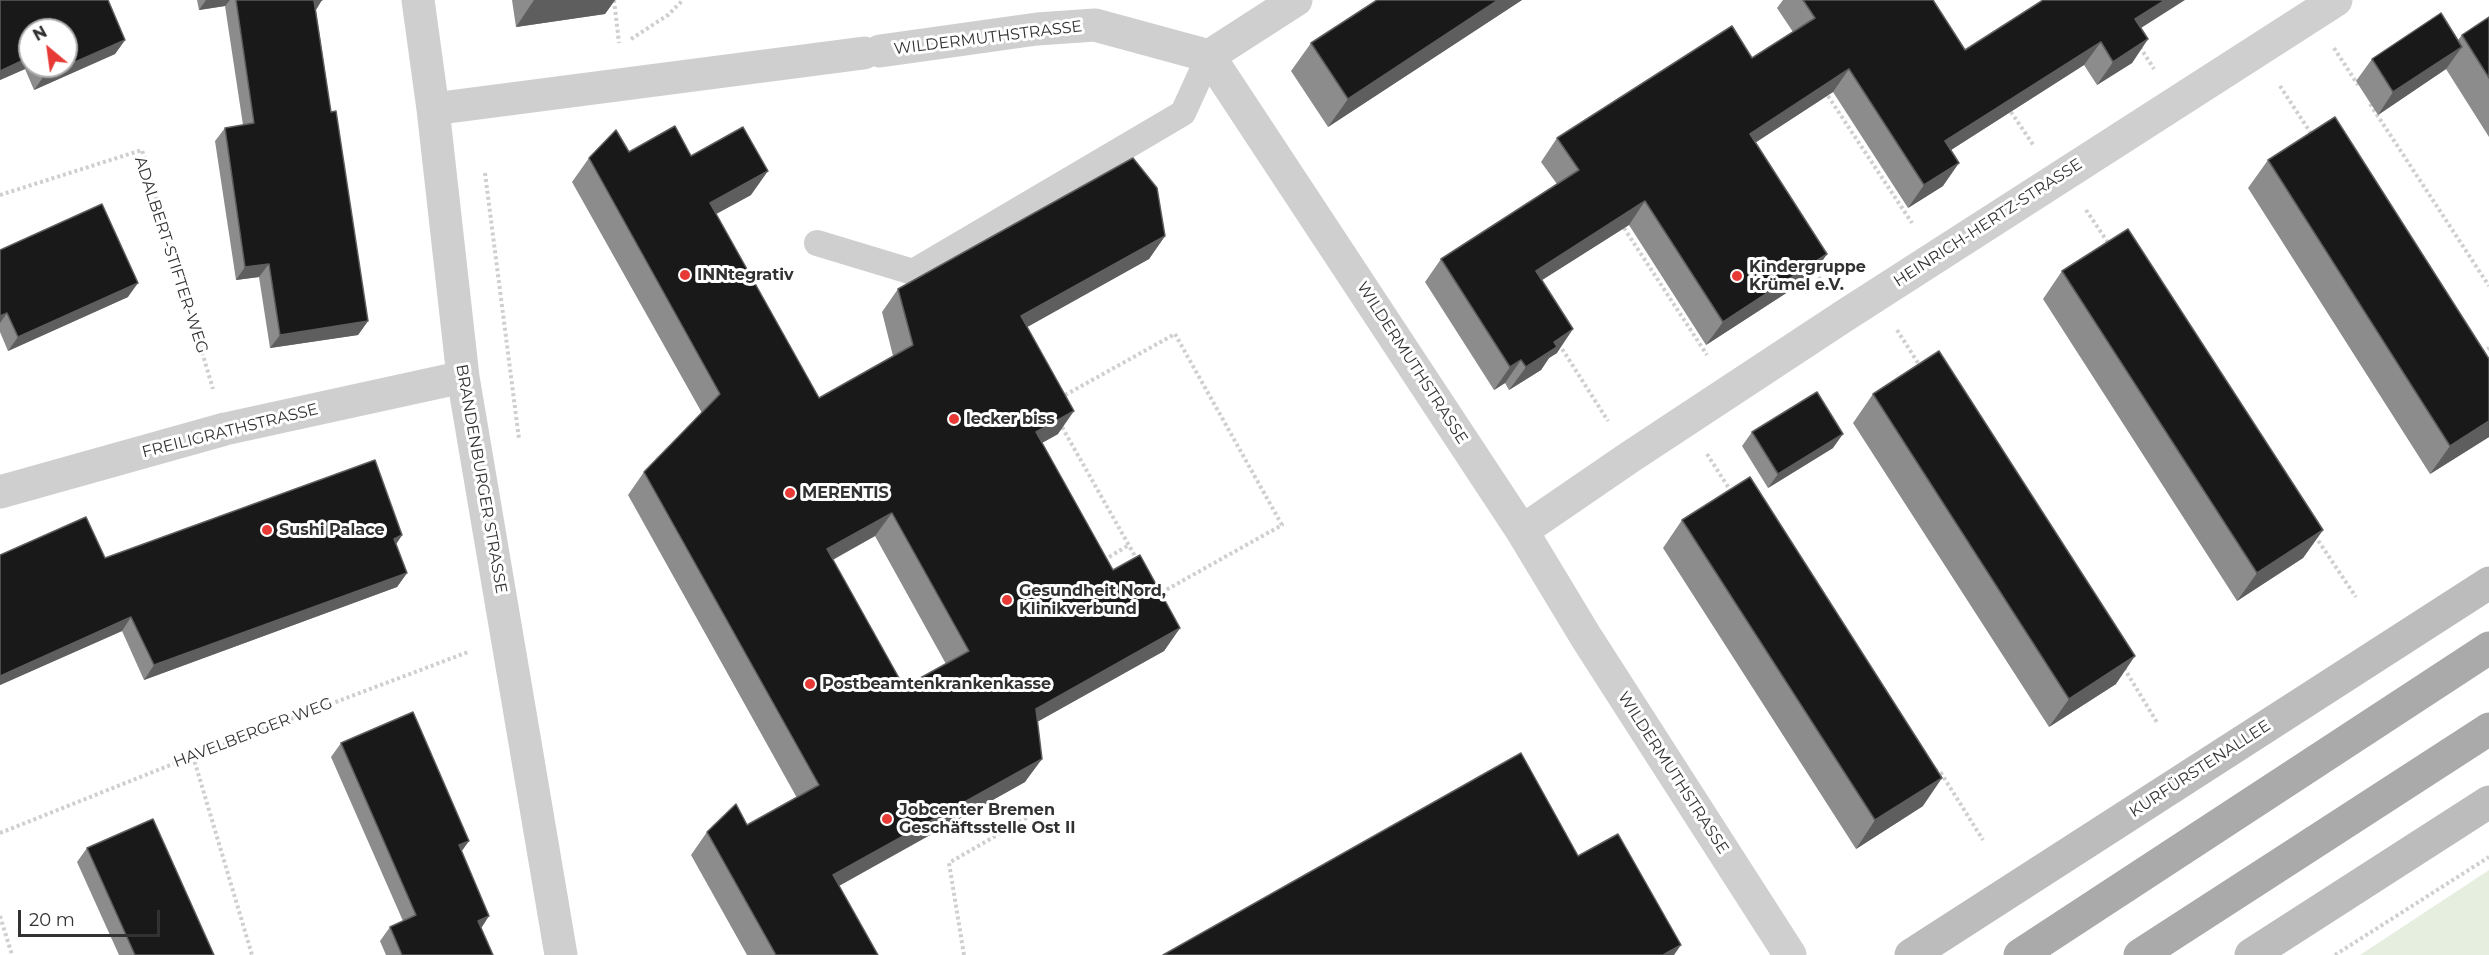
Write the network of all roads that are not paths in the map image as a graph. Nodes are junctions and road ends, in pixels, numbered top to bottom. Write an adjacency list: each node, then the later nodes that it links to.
1 (418, 0): 5 (street, BRANDENBURGER STRASSE)
2 (1296, 0): 4 (street)
3 (2324, 8): 9 (street, HEINRICH-HERTZ-STRASSE)
4 (1209, 57): 5 (street, WILDERMUTHSTRASSE); 6 (lane); 9 (street, WILDERMUTHSTRASSE)
5 (433, 109): 7 (street, BRANDENBURGER STRASSE)
6 (817, 243)
7 (463, 377): 8 (street, FREILIGRATHSTRASSE); 14 (street, BRANDENBURGER STRASSE)
8 (0, 492)
9 (1522, 531): 15 (street, WILDERMUTHSTRASSE)
10 (2489, 583): 16 (main road, KURFÜRSTENALLEE)
11 (2489, 648): 17 (main road)
12 (2489, 729): 18 (main road)
13 (2489, 802): 19 (main road)
14 (561, 955)
15 (1790, 955)
16 (1911, 955)
17 (2020, 955)
18 (2140, 955)
19 (2251, 955)

